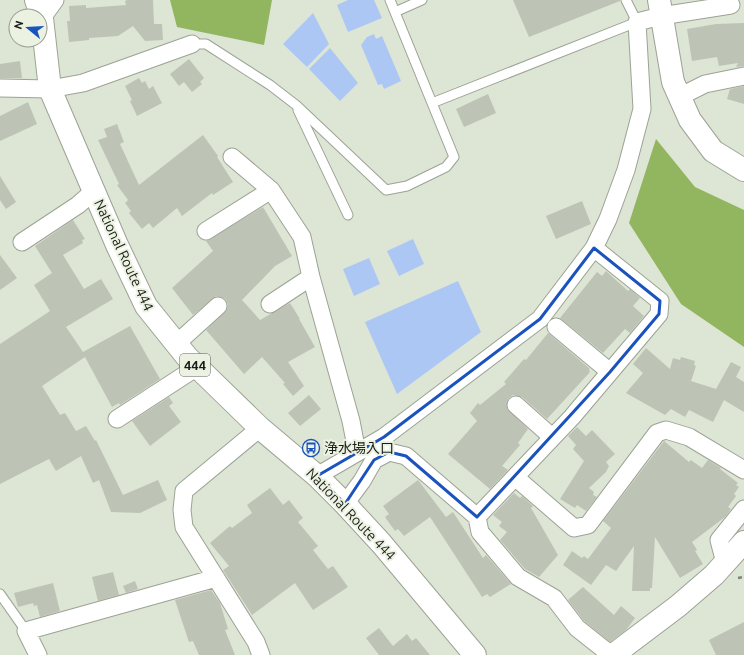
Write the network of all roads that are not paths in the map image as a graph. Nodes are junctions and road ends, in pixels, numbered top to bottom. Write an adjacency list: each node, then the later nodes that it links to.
1 (55, 0): 6 (street)
2 (390, 0): 8 (lane)
3 (422, 0): 8 (lane)
4 (626, 0): 9 (lane)
5 (731, 5): 7 (street)
6 (41, 8)
7 (660, 8): 9 (street); 15 (main road)
8 (395, 12): 16 (lane)
9 (637, 22): 16 (lane); 25 (street)
10 (192, 44): 14 (street); 17 (lane)
11 (44, 48): 14 (main road, National Route 444 / 444)
12 (744, 76): 15 (street)
13 (0, 88): 14 (street)
14 (50, 89): 21 (main road, National Route 444 / 444)
15 (679, 97): 19 (main road)
16 (432, 102): 17 (lane)
17 (296, 105): 22 (lane)
18 (232, 157): 20 (street)
19 (744, 170)
20 (270, 190): 23 (street); 26 (street)
21 (94, 191): 24 (street); 30 (main road, National Route 444 / 444)
22 (348, 215)
23 (206, 231)
24 (22, 242)
25 (594, 248): 32 (street); 37 (street)
26 (311, 278): 27 (street); 37 (street)
27 (270, 304)
28 (218, 306): 30 (street)
29 (556, 327): 32 (street)
30 (176, 344): 31 (main road, National Route 444 / 444)
31 (197, 367): 34 (street); 35 (main road, National Route 444 / 444)
32 (610, 372): 36 (street)
33 (516, 406): 36 (street)
34 (117, 419)
35 (260, 428): 39 (main road, National Route 444 / 444); 46 (street)
36 (552, 437): 40 (street)
37 (357, 452): 39 (street)
38 (744, 470): 40 (street)
39 (317, 476): 41 (main road, National Route 444 / 444)
40 (514, 477): 43 (street)
41 (345, 504): 43 (street); 49 (main road, National Route 444 / 444)
42 (744, 509): 45 (street)
43 (477, 517): 52 (street)
44 (744, 542): 45 (main road)
45 (725, 563): 52 (main road)
46 (216, 578): 48 (street); 51 (street)
47 (0, 594): 48 (lane)
48 (26, 631): 50 (street)
49 (468, 652)
50 (38, 655)
51 (261, 655)
52 (612, 655)

